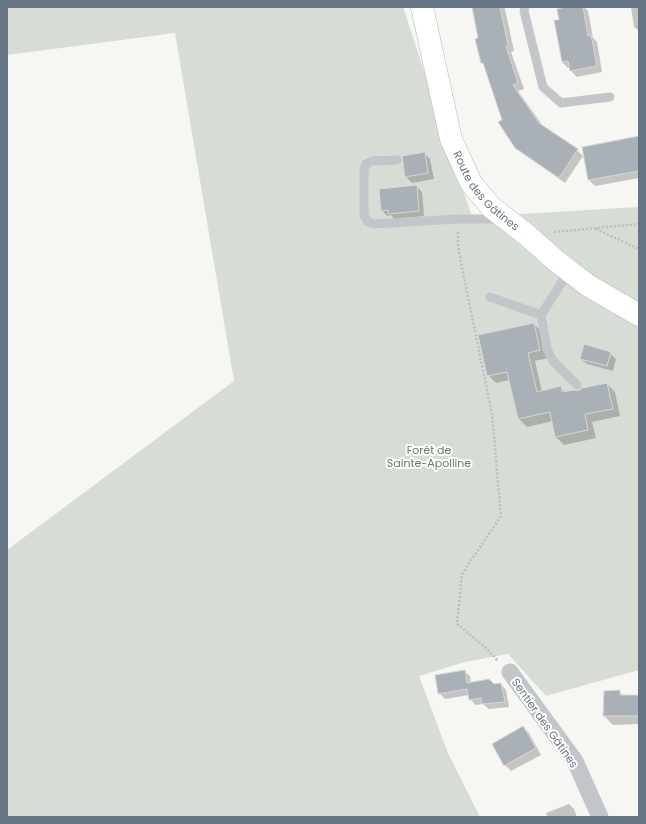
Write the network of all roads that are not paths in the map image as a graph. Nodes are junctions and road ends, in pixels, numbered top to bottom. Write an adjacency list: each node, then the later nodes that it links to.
1 (422, 7): 5 (street, Route des Gâtines)
2 (525, 7): 3 (lane)
3 (610, 97)
4 (397, 160): 5 (lane)
5 (506, 219): 6 (street, Route des Gâtines)
6 (569, 271): 8 (lane); 9 (street, Route des Gâtines)
7 (490, 297): 8 (lane)
8 (541, 315): 10 (lane)
9 (639, 315)
10 (577, 385)
11 (510, 672): 12 (street, Sentier des Gâtines)
12 (600, 817)

